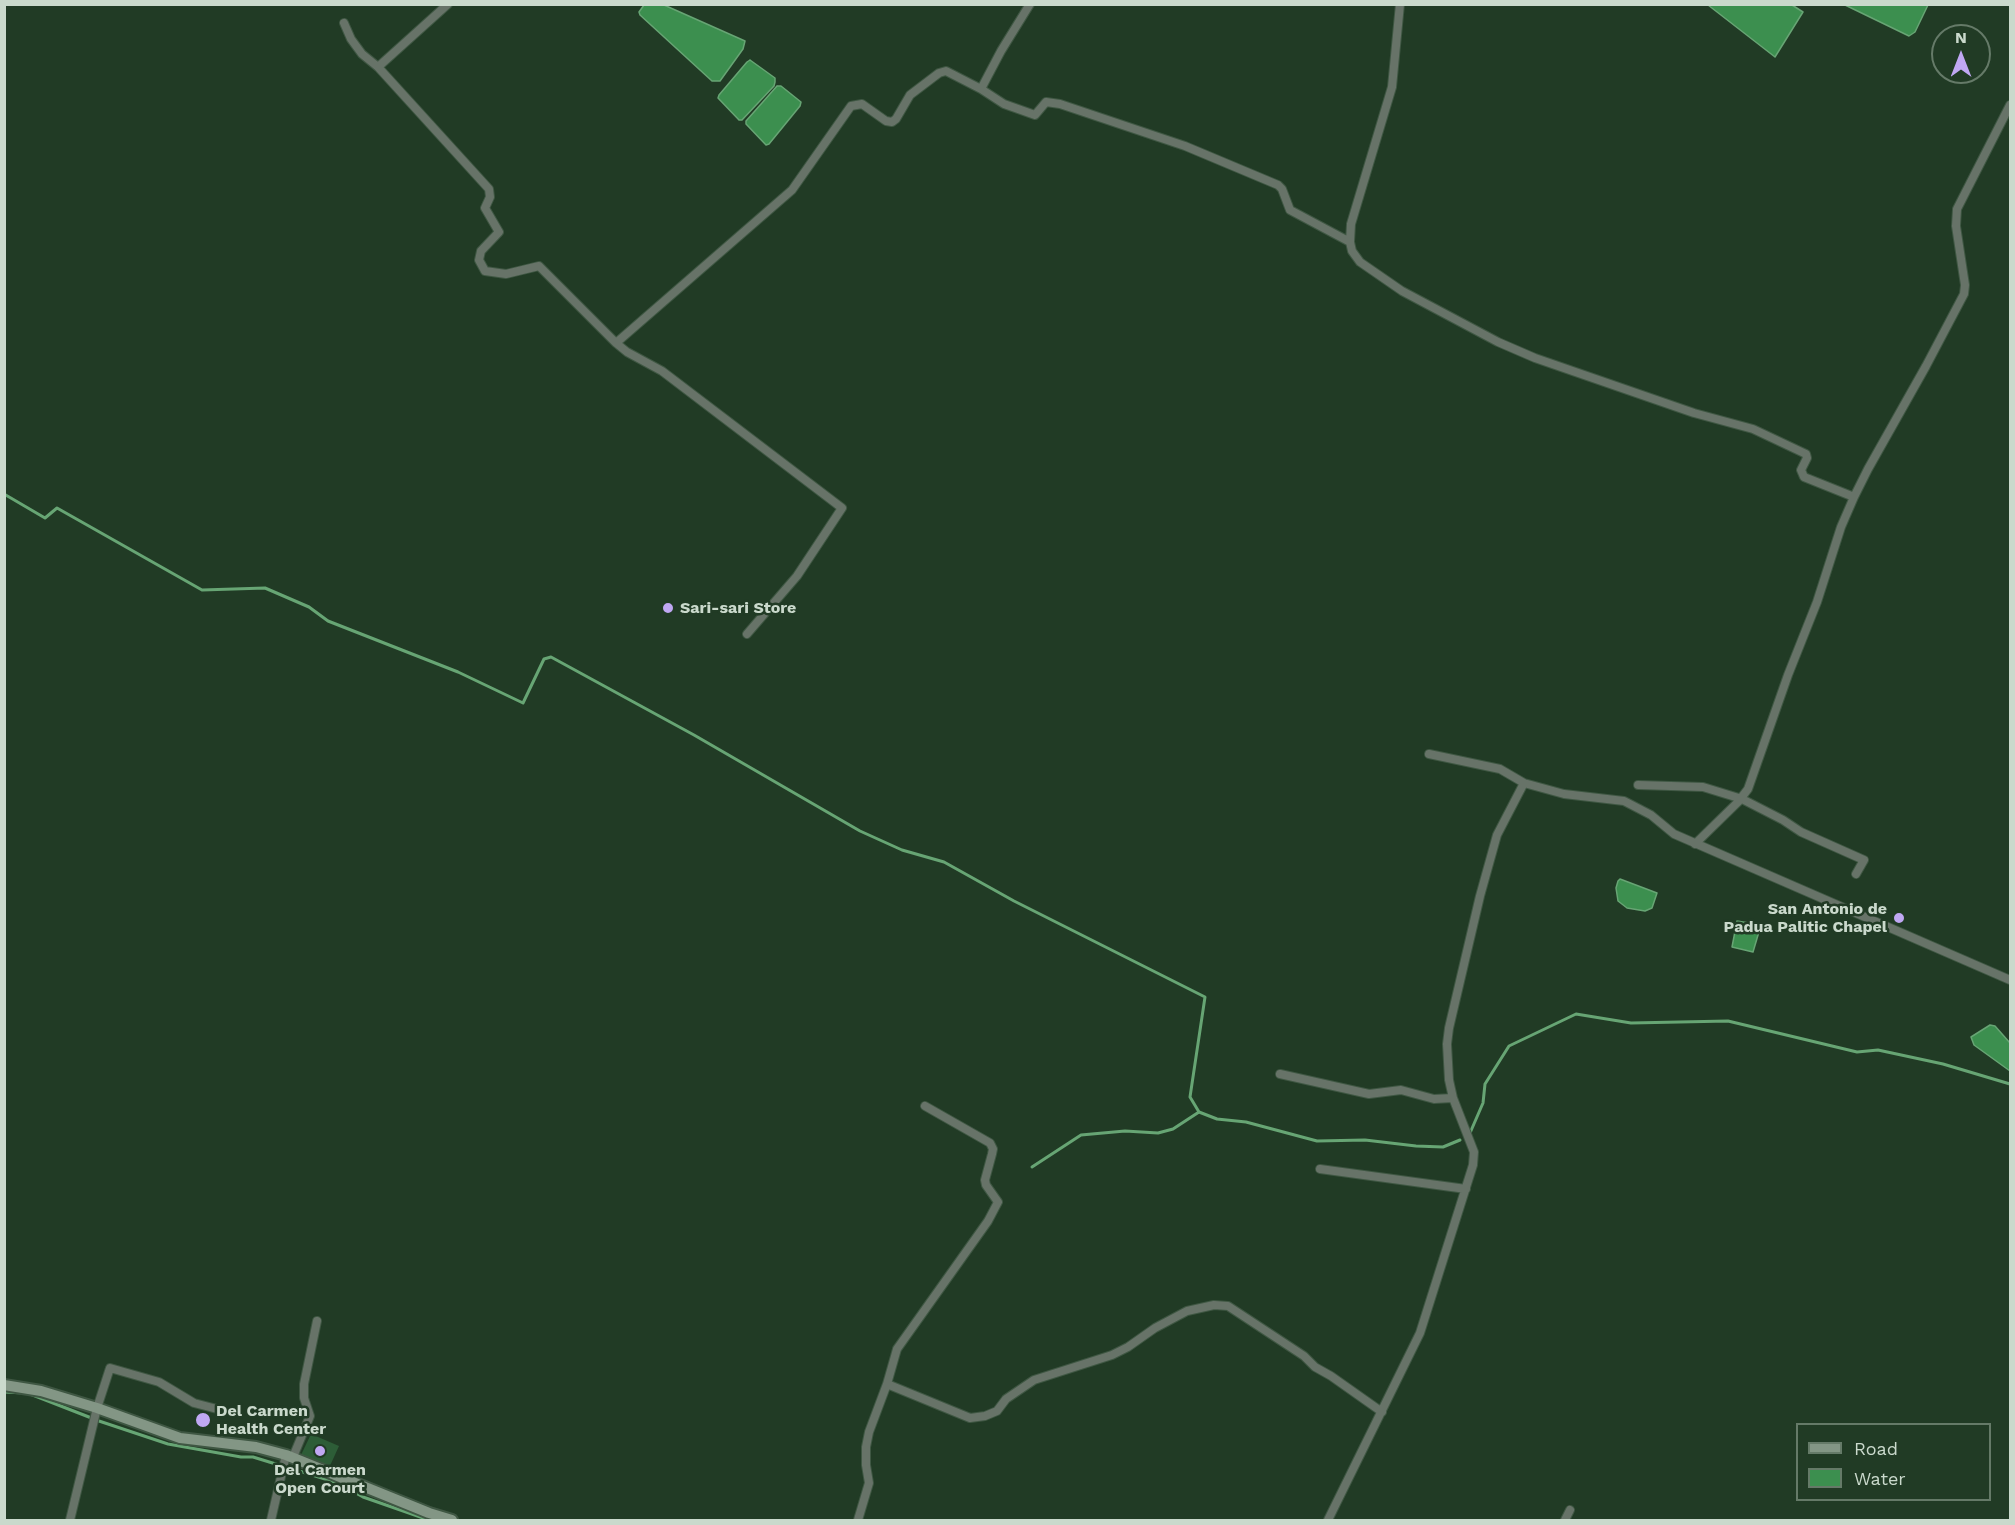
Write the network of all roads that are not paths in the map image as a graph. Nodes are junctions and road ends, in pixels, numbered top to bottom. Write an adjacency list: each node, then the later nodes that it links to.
1 (447, 4): 5 (street)
2 (1030, 4): 6 (street)
3 (1400, 4): 8 (street)
4 (344, 23): 5 (street)
5 (378, 67): 9 (street)
6 (981, 89): 8 (street); 9 (street)
7 (2010, 105): 10 (street)
8 (1350, 242): 10 (street)
9 (616, 343): 11 (street)
10 (1854, 497): 15 (street)
11 (747, 634)
12 (1429, 754): 13 (street)
13 (1524, 783): 16 (street); 20 (street)
14 (1638, 785): 15 (street)
15 (1740, 801): 16 (street); 17 (street)
16 (1695, 844): 18 (street)
17 (1856, 874)
18 (2010, 980)
19 (1280, 1074): 20 (street)
20 (1453, 1098): 23 (street)
21 (926, 1106): 25 (street)
22 (1320, 1168): 23 (street)
23 (1466, 1189): 29 (street)
24 (317, 1321): 30 (street)
25 (887, 1384): 29 (street); 35 (street)
26 (4, 1385): 27 (street)
27 (97, 1408): 28 (street); 30 (street); 32 (street)
28 (217, 1409)
29 (1382, 1412): 36 (street)
30 (289, 1456): 33 (street); 34 (street)
31 (1570, 1510): 37 (street)
32 (70, 1521)
33 (271, 1521)
34 (452, 1521)
35 (858, 1521)
36 (1328, 1521)
37 (1565, 1521)

